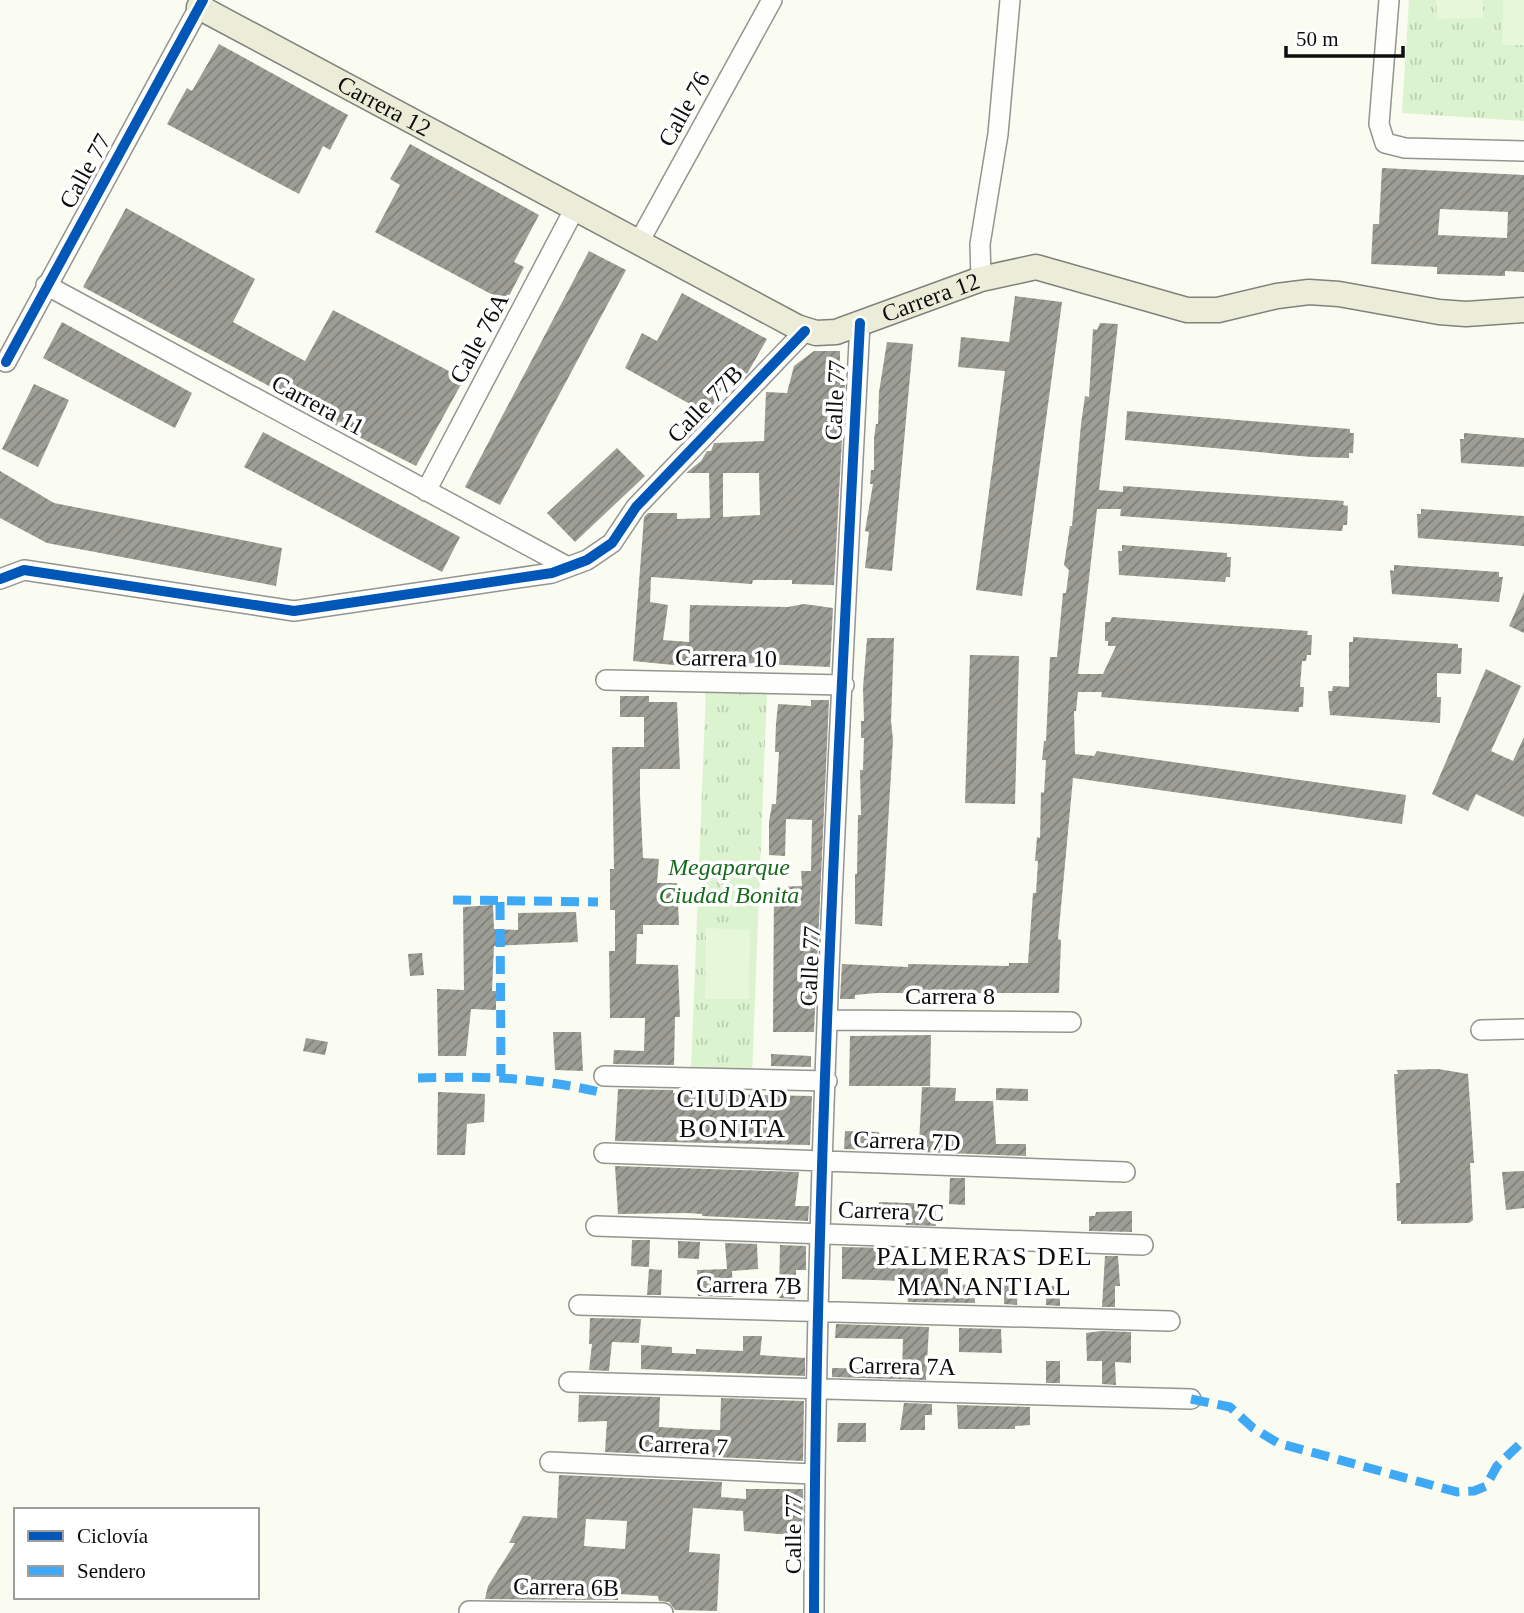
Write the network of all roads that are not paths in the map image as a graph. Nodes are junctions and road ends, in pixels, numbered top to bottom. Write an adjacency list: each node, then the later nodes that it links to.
1 (772, 0): 7 (street, Calle 76)
2 (1010, 0): 8 (street)
3 (1389, 0): 5 (street)
4 (201, 4): 6 (main road, Carrera 12); 9 (street, Calle 77)
5 (1524, 151)
6 (575, 208): 7 (main road, Carrera 12); 14 (street, Calle 76A)
7 (639, 242): 12 (main road, Carrera 12)
8 (981, 279): 10 (main road, Carrera 12); 11 (main road, Carrera 12)
9 (46, 285): 13 (street, Calle 77); 14 (street, Carrera 11)
10 (1524, 310)
11 (860, 323): 12 (main road, Carrera 12); 18 (street, Calle 77)
12 (805, 331): 15 (street, Calle 77B)
13 (6, 362)
14 (426, 491): 15 (street, Carrera 11)
15 (568, 567): 16 (street, Calle 77B)
16 (0, 579)
17 (606, 680): 18 (street, Carrera 10)
18 (844, 685): 19 (street, Calle 77)
19 (829, 1020): 20 (street, Carrera 8); 24 (street, Calle 77)
20 (1071, 1022)
21 (1524, 1029): 22 (street)
22 (1480, 1030)
23 (604, 1076): 24 (street)
24 (827, 1082): 26 (street, Calle 77)
25 (604, 1153): 26 (street, Carrera 7D)
26 (823, 1163): 27 (street, Carrera 7D); 29 (street, Calle 77)
27 (1125, 1172)
28 (596, 1226): 29 (street, Carrera 7C)
29 (822, 1233): 30 (street, Carrera 7C); 32 (street, Calle 77)
30 (1143, 1245)
31 (579, 1305): 32 (street, Carrera 7B)
32 (819, 1311): 33 (street, Carrera 7B); 35 (street, Calle 77)
33 (1170, 1321)
34 (569, 1382): 35 (street, Carrera 7A)
35 (816, 1389): 36 (street, Carrera 7A); 38 (street, Calle 77)
36 (1191, 1399)
37 (550, 1462): 38 (street, Carrera 7)
38 (813, 1474): 41 (street, Calle 77)
39 (469, 1611): 40 (street, Carrera 6B)
40 (663, 1613)
41 (809, 1613)

